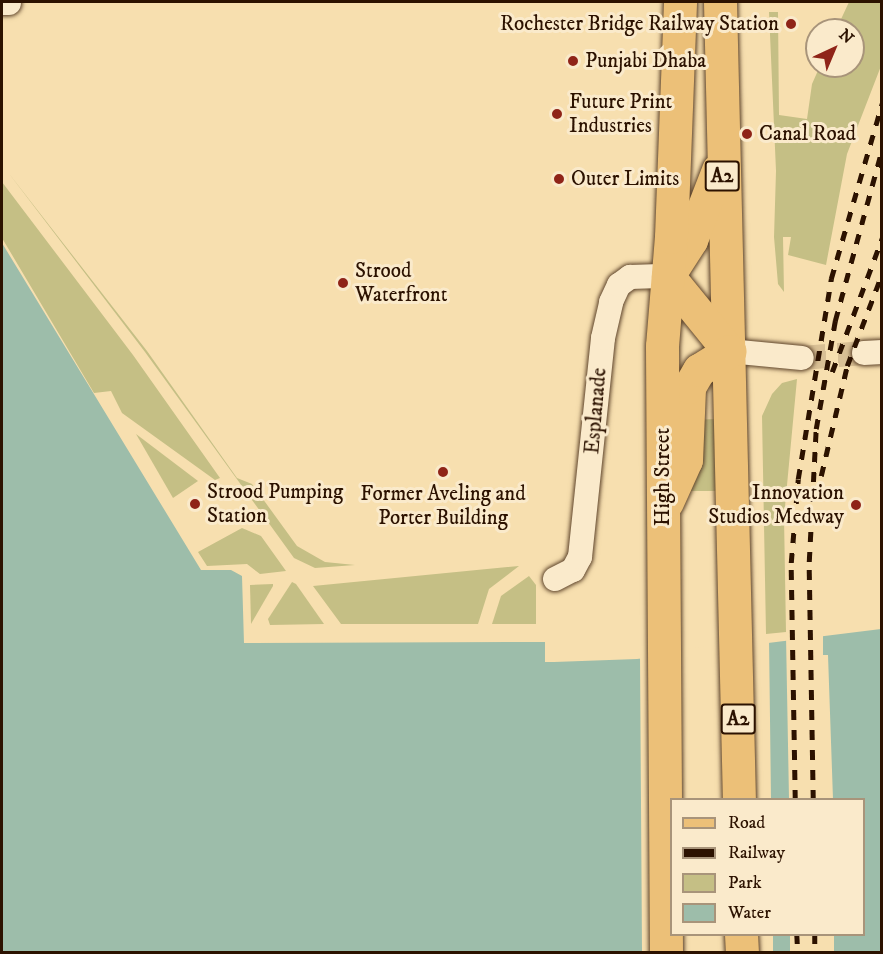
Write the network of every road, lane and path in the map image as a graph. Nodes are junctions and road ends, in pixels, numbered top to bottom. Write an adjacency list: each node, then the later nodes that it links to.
1 (680, 2): 4 (main road, High Street / A2)
2 (720, 2): 3 (main road, A2)
3 (721, 160): 4 (main road, A2); 5 (main road, A2)
4 (668, 276): 5 (main road); 7 (main road, High Street / A2); 8 (street, Esplanade)
5 (729, 351): 6 (street); 7 (main road, A2); 9 (main road, A2)
6 (802, 358)
7 (663, 509): 11 (main road, High Street / A2)
8 (555, 579)
9 (739, 798)
10 (741, 936): 12 (main road)
11 (666, 952)
12 (742, 952)

